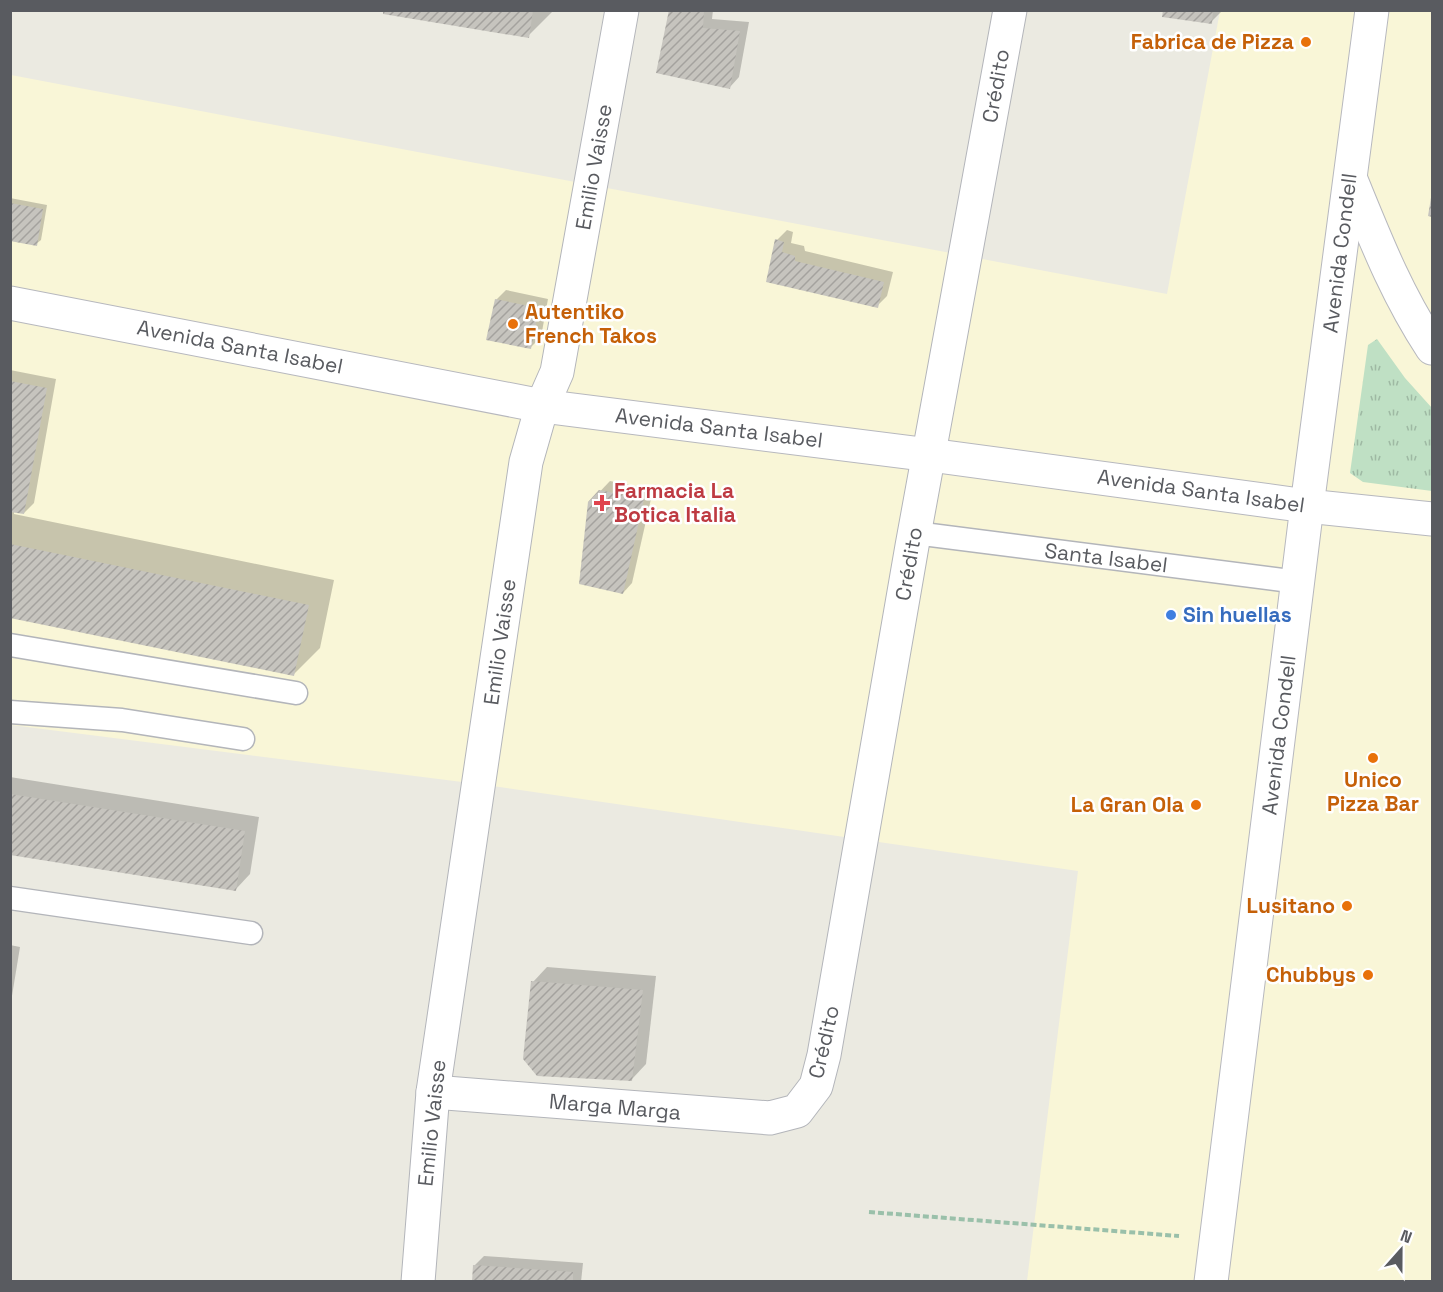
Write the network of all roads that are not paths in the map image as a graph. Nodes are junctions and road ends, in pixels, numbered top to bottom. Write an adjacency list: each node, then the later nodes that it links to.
1 (622, 10): 7 (street, Emilio Vaisse)
2 (1010, 10): 8 (street, Crédito)
3 (1372, 10): 4 (street, Avenida Condell)
4 (1350, 178): 6 (street); 9 (street, Avenida Condell)
5 (10, 303): 7 (street, Avenida Santa Isabel)
6 (1432, 348)
7 (542, 406): 8 (street, Avenida Santa Isabel); 19 (street, Emilio Vaisse)
8 (930, 455): 9 (street, Avenida Santa Isabel); 11 (street, Crédito)
9 (1307, 506): 10 (street, Avenida Santa Isabel); 12 (street, Avenida Condell)
10 (1432, 519)
11 (915, 533): 12 (lane, Santa Isabel); 20 (street, Crédito)
12 (1298, 582): 22 (street, Avenida Condell)
13 (10, 645): 14 (lane)
14 (296, 693)
15 (10, 712): 16 (lane)
16 (243, 739)
17 (10, 898): 18 (lane)
18 (251, 933)
19 (433, 1092): 20 (street, Marga Marga); 21 (street, Emilio Vaisse)
20 (796, 1111)
21 (418, 1281)
22 (1212, 1281)

